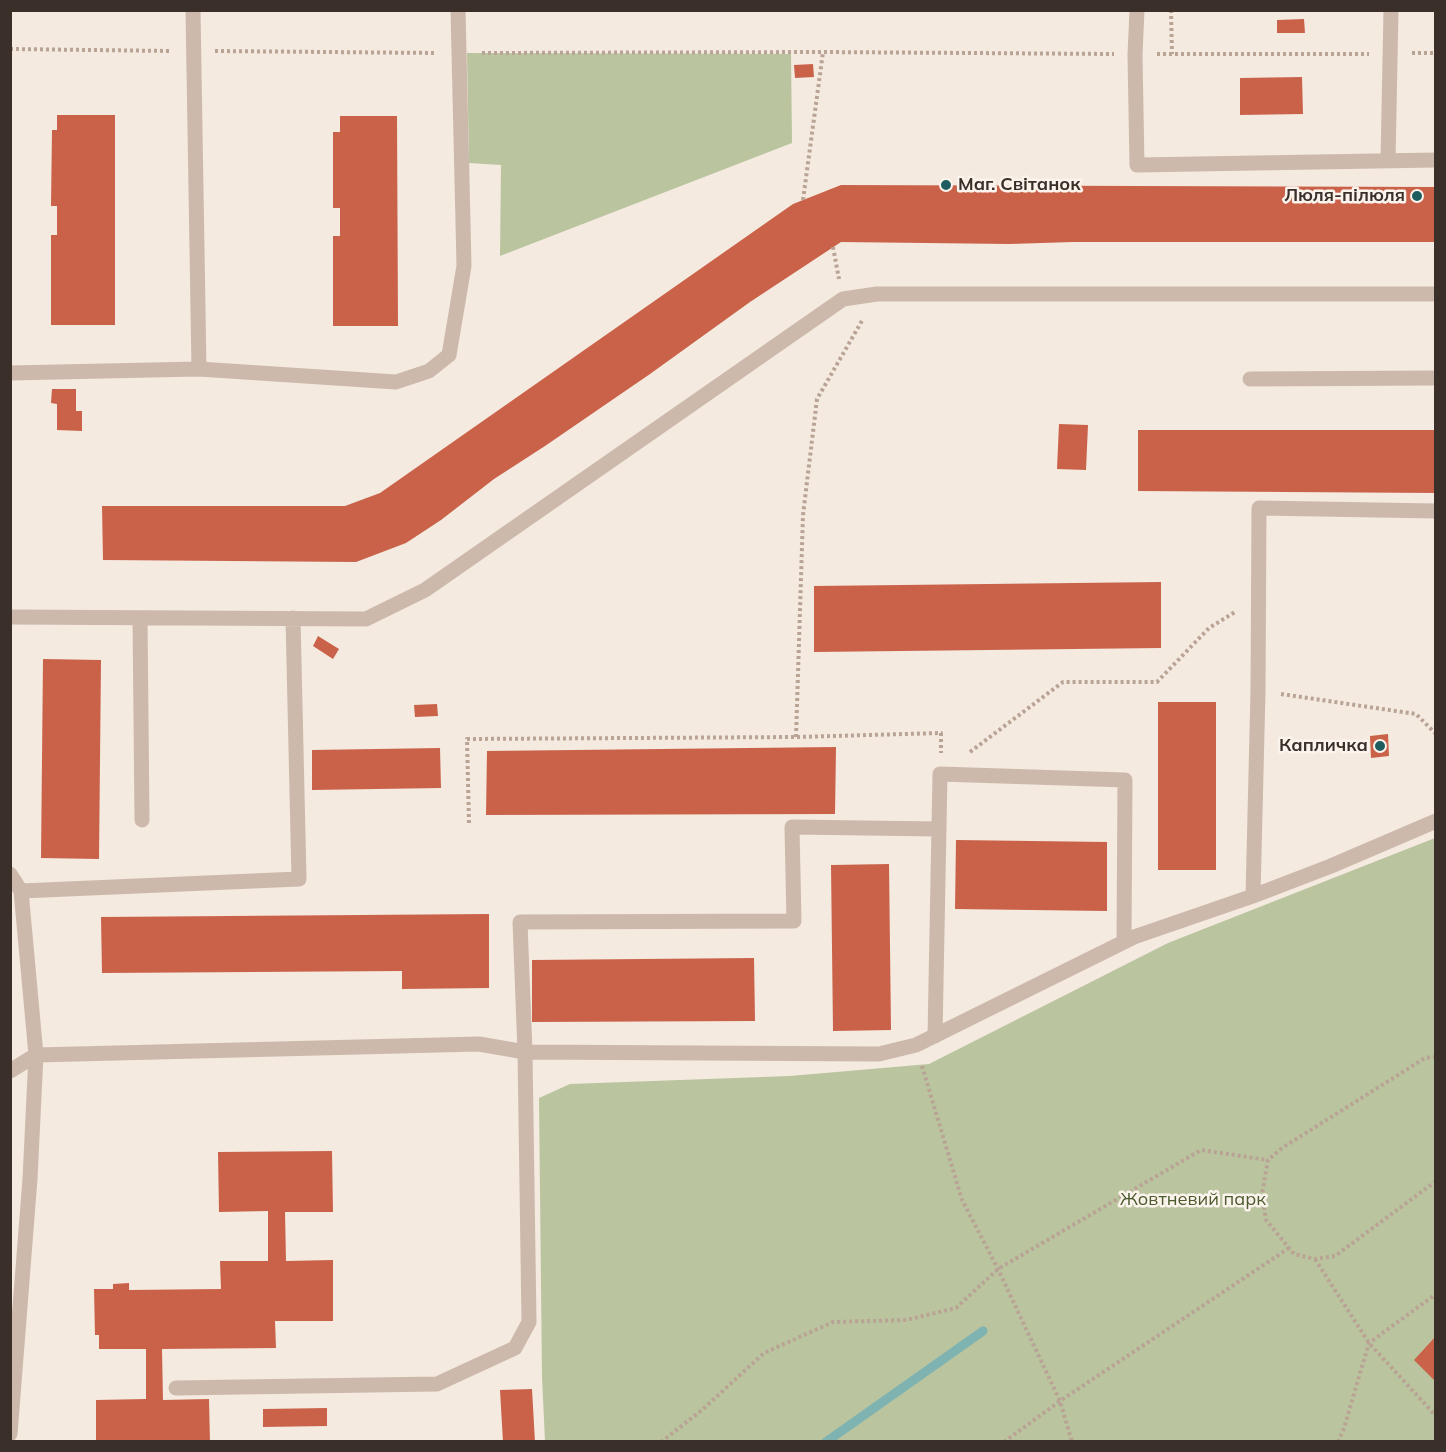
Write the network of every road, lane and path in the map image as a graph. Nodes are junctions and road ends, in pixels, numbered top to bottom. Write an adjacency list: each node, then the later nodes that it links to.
1 (193, 10): 7 (lane)
2 (458, 10): 10 (lane)
3 (1137, 10): 13 (lane)
4 (1171, 10): 11 (path)
5 (1391, 10): 12 (lane)
6 (10, 49): 7 (path)
7 (193, 51): 10 (path); 21 (lane)
8 (823, 52): 10 (path); 13 (path); 16 (path)
9 (1436, 53): 12 (path)
10 (458, 54): 21 (lane)
11 (1172, 54): 12 (path); 13 (path)
12 (1389, 54): 14 (lane)
13 (1135, 55): 14 (lane)
14 (1388, 160): 15 (lane)
15 (1436, 160)
16 (803, 200)
17 (833, 247): 20 (path)
18 (877, 294): 19 (lane); 20 (lane); 32 (path)
19 (1436, 294)
20 (843, 299): 29 (lane)
21 (199, 369): 22 (lane)
22 (10, 373)
23 (1250, 378): 24 (lane)
24 (1436, 378)
25 (1436, 511): 26 (lane)
26 (1259, 597): 30 (lane); 33 (path)
27 (10, 618): 28 (lane)
28 (140, 618): 29 (lane); 34 (lane)
29 (293, 618): 39 (lane)
30 (1258, 690): 31 (path); 40 (lane)
31 (1436, 734)
32 (796, 737): 33 (path); 36 (path)
33 (940, 774): 37 (lane); 41 (lane)
34 (142, 820)
35 (1436, 821): 40 (lane)
36 (469, 823)
37 (939, 829): 42 (lane); 44 (lane)
38 (10, 874): 39 (lane)
39 (21, 891): 45 (lane)
40 (1253, 896): 41 (lane)
41 (1124, 941): 42 (lane)
42 (935, 1036): 43 (lane)
43 (916, 1045): 44 (lane); 52 (path)
44 (525, 1052): 45 (lane); 55 (lane)
45 (36, 1055): 47 (lane); 58 (lane)
46 (1436, 1057): 48 (path)
47 (10, 1071)
48 (1268, 1160): 50 (path); 52 (path)
49 (1436, 1181): 51 (path)
50 (1289, 1248): 51 (path); 56 (path)
51 (1315, 1259): 54 (path)
52 (998, 1269): 56 (path); 59 (path)
53 (1436, 1294): 54 (path)
54 (1369, 1343): 57 (path); 62 (path)
55 (176, 1388)
56 (1060, 1401): 60 (path); 61 (path)
57 (1436, 1416)
58 (10, 1434)
59 (661, 1442)
60 (1004, 1442)
61 (1072, 1442)
62 (1338, 1442)

